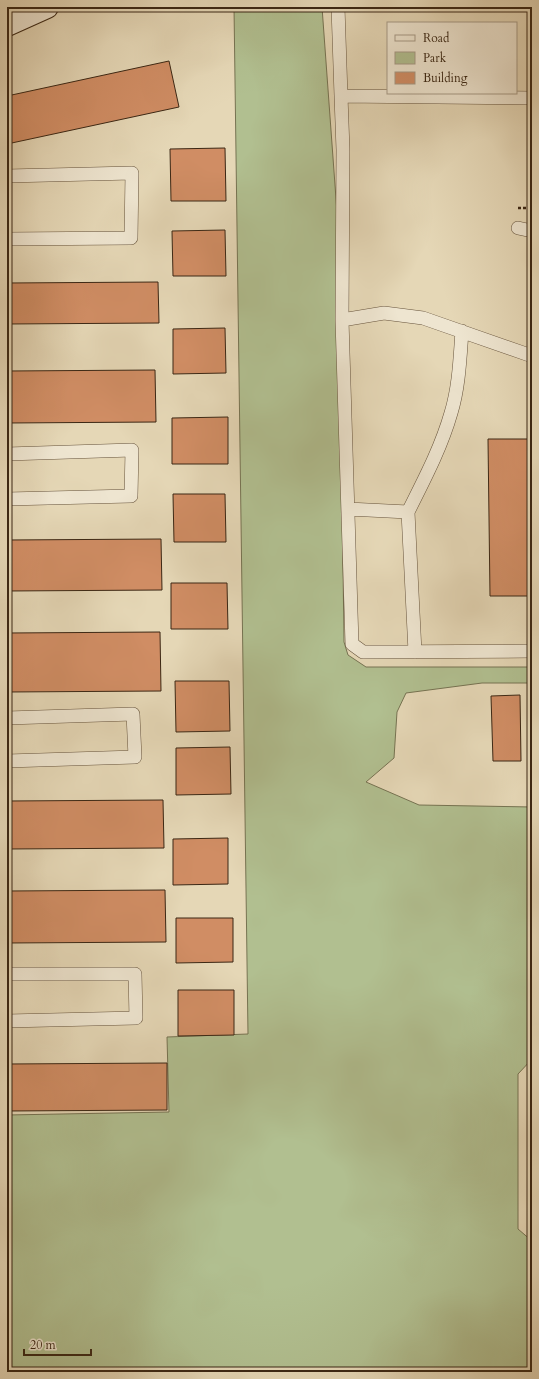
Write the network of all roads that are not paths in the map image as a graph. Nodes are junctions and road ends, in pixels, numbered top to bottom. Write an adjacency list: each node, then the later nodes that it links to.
1 (47, 7): 3 (street)
2 (338, 7): 4 (lane)
3 (7, 25)
4 (341, 96): 5 (lane); 10 (lane)
5 (532, 98)
6 (7, 176): 9 (lane)
7 (518, 228): 8 (lane)
8 (532, 231)
9 (7, 239)
10 (342, 320): 11 (lane); 15 (lane)
11 (462, 331): 12 (lane); 16 (lane)
12 (532, 356)
13 (7, 454): 14 (lane)
14 (7, 499)
15 (348, 509): 16 (lane); 18 (lane)
16 (408, 512): 18 (lane)
17 (532, 651): 18 (lane)
18 (415, 652)
19 (7, 718): 20 (lane)
20 (7, 761)
21 (7, 974): 22 (lane)
22 (7, 1021)

